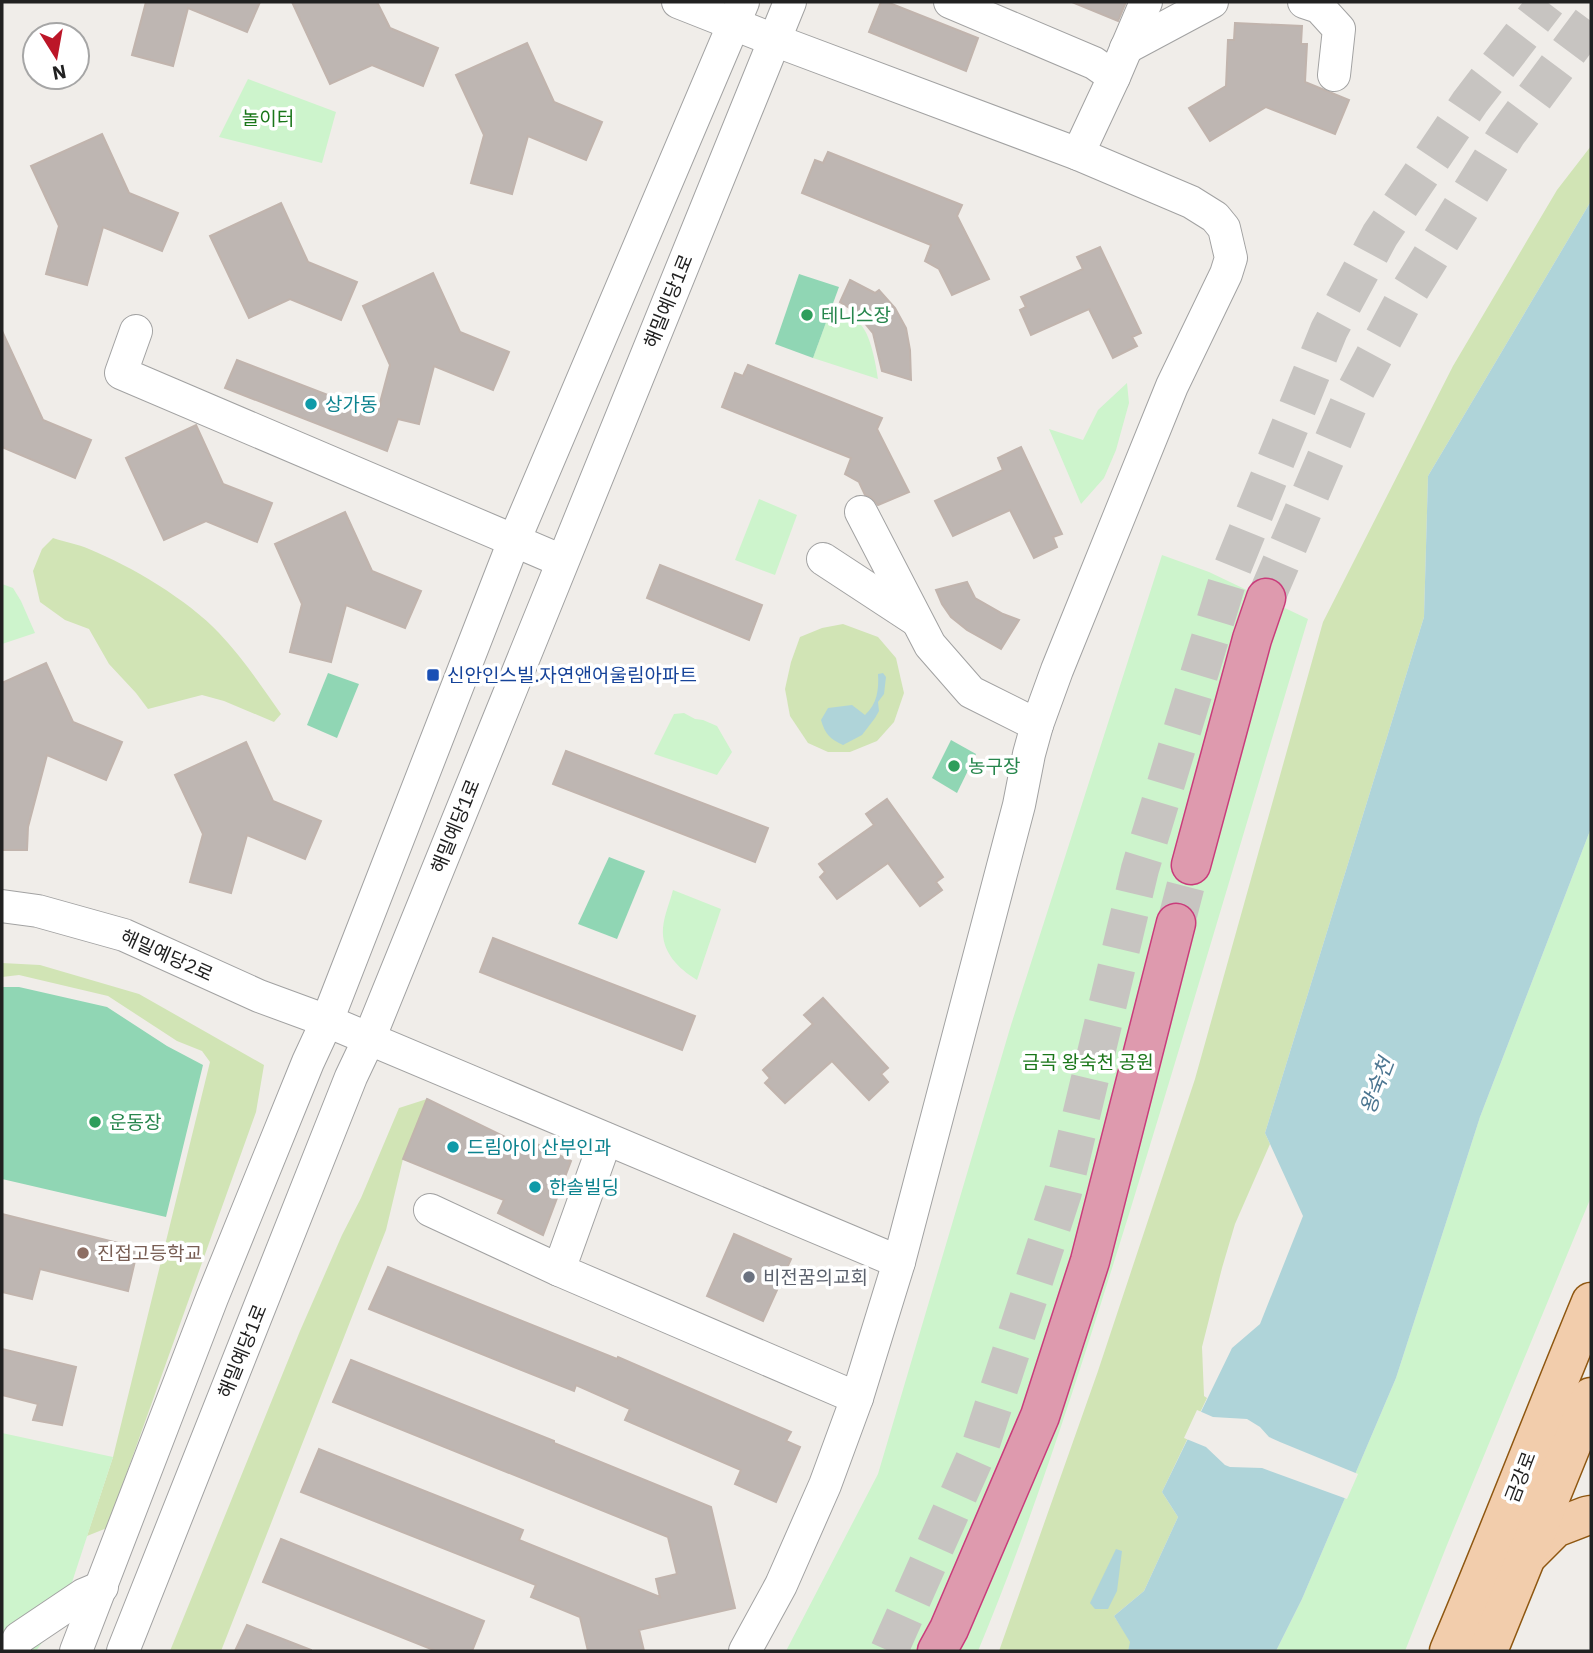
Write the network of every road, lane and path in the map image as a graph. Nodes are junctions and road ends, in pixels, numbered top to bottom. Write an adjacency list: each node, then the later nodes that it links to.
1 (678, 2): 7 (street)
2 (790, 2): 8 (street, 해밀예당1로)
3 (950, 2): 11 (street)
4 (1146, 2): 9 (street)
5 (1212, 2): 9 (street)
6 (1304, 2): 10 (street)
7 (739, 13): 8 (street); 15 (street)
8 (774, 40): 12 (street); 17 (street, 해밀예당1로)
9 (1126, 48): 11 (street)
10 (1334, 75)
11 (1114, 77): 12 (street)
12 (1078, 154): 20 (street)
13 (136, 331): 15 (street)
14 (861, 512): 19 (street)
15 (514, 541): 17 (street); 24 (street)
16 (823, 559): 19 (street)
17 (562, 561): 25 (street, 해밀예당1로)
18 (1266, 598): 21 (highway)
19 (918, 621): 20 (street)
20 (1037, 725): 28 (street)
21 (1191, 865)
22 (2, 906): 24 (street, 해밀예당2로)
23 (1176, 923): 40 (highway)
24 (327, 1021): 25 (street, 해밀예당2로); 35 (street)
25 (369, 1039): 26 (street, 해밀예당2로); 38 (street, 해밀예당1로)
26 (606, 1139): 28 (street, 해밀예당2로); 29 (street)
27 (430, 1210): 29 (street)
28 (899, 1262): 31 (street)
29 (559, 1270): 31 (street)
30 (1591, 1302): 41 (main road, 금강로)
31 (856, 1398): 39 (street)
32 (1591, 1402): 34 (main road, 금강로)
33 (1591, 1515): 34 (main road)
34 (1528, 1554): 42 (main road, 금강로)
35 (102, 1587): 36 (street); 37 (street)
36 (12, 1651)
37 (76, 1651)
38 (122, 1651)
39 (745, 1651)
40 (937, 1651)
41 (1449, 1651)
42 (1488, 1651)

